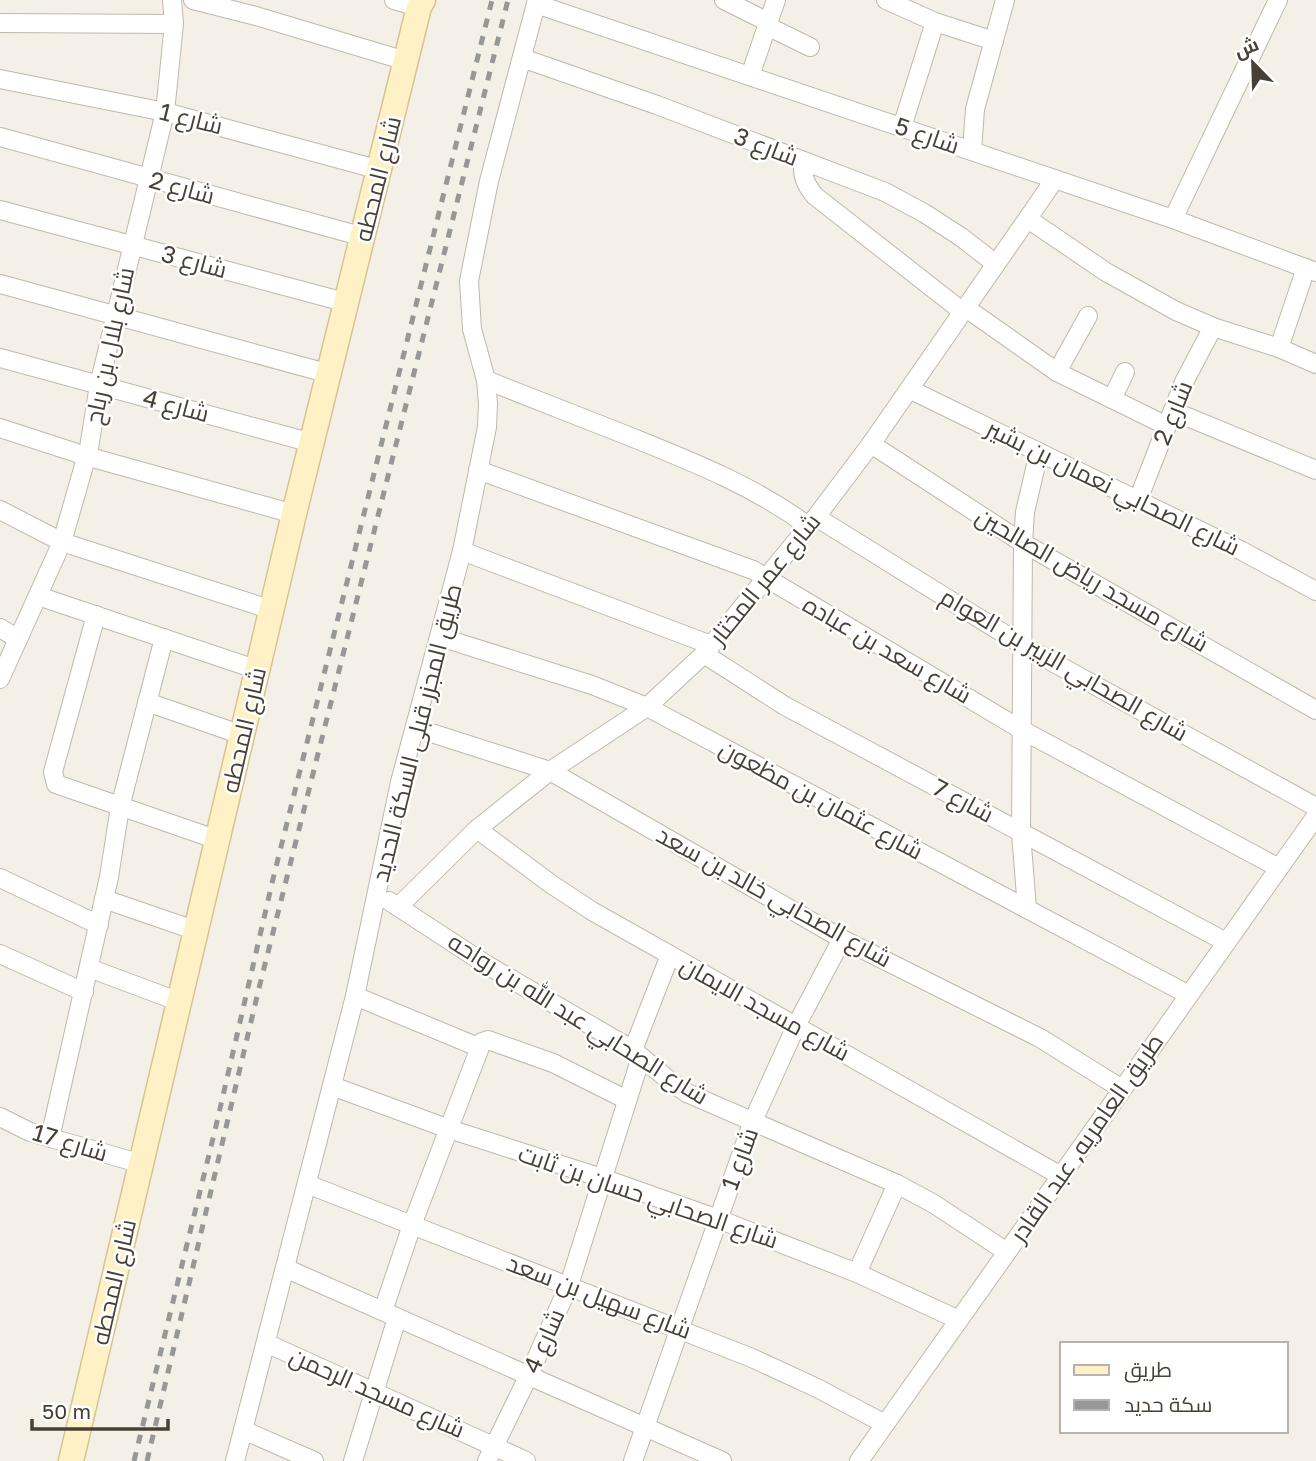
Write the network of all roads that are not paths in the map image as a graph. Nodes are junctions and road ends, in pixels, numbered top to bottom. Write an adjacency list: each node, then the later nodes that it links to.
1 (172, 0): 14 (street, شارع بلال بن رباح)
2 (193, 0): 11 (street)
3 (394, 0): 10 (street)
4 (724, 0): 15 (street)
5 (776, 0): 15 (street)
6 (886, 0): 12 (street)
7 (1005, 0): 16 (street)
8 (1278, 0): 32 (street)
9 (536, 2): 18 (street, طريق المجزر قبلى السكة الحديد); 20 (street, شارع 5)
10 (421, 3): 19 (street, شارع المحطه)
11 (258, 8): 19 (street)
12 (934, 22): 16 (street); 23 (street)
13 (0, 23): 14 (street)
14 (174, 24): 22 (street, شارع بلال بن رباح)
15 (768, 24): 17 (street); 20 (street)
16 (994, 41): 25 (street)
17 (810, 47)
18 (522, 58): 26 (street, شارع 3); 49 (street, طريق المجزر قبلى السكة الحديد)
19 (406, 61): 27 (street, شارع المحطه)
20 (750, 76): 23 (street, شارع 5)
21 (0, 79): 22 (street, شارع 1)
22 (165, 112): 27 (street, شارع 1); 28 (street, شارع بلال بن رباح)
23 (902, 127): 25 (street, شارع 5)
24 (0, 137): 28 (street, شارع 2)
25 (972, 151): 29 (street, شارع 5)
26 (803, 161): 35 (street, شارع 3); 39 (street)
27 (380, 170): 33 (street, شارع المحطه)
28 (149, 179): 33 (street, شارع 2); 34 (street, شارع بلال بن رباح)
29 (1055, 179): 31 (street, شارع عمر المختار); 32 (street, شارع 5)
30 (0, 210): 34 (street, شارع 3)
31 (1028, 219): 35 (street, شارع عمر المختار); 42 (street)
32 (1173, 219): 36 (street, شارع 5)
33 (364, 237): 38 (street, شارع المحطه)
34 (132, 245): 38 (street, شارع 3); 40 (street, شارع بلال بن رباح)
35 (996, 264): 39 (street, شارع عمر المختار)
36 (1311, 270): 43 (street)
37 (0, 284): 40 (street)
38 (348, 303): 48 (street, شارع المحطه)
39 (964, 310): 46 (street); 51 (street, شارع عمر المختار)
40 (116, 316): 48 (street); 50 (street, شارع بلال بن رباح)
41 (1088, 316): 46 (street)
42 (1213, 327): 43 (street); 53 (street, شارع 2)
43 (1279, 348): 45 (street)
44 (0, 358): 50 (street, شارع 4)
45 (1316, 364)
46 (1057, 372): 52 (street)
47 (1125, 372): 52 (street)
48 (330, 374): 55 (street, شارع المحطه)
49 (486, 380): 59 (street, طريق المجزر قبلى السكة الحديد); 64 (street, شارع الصحابي الزبير بن العوام)
50 (99, 385): 55 (street, شارع 4); 58 (street, شارع بلال بن رباح)
51 (909, 389): 56 (street, شارع عمر المختار); 57 (street, شارع الصحابي نعمان بن بشير)
52 (1112, 399): 53 (street)
53 (1170, 418): 60 (street); 61 (street, شارع 2)
54 (0, 428): 58 (street)
55 (312, 443): 63 (street, شارع المحطه)
56 (871, 444): 64 (street, شارع عمر المختار); 66 (street, شارع مسجد رياض الصالحين)
57 (1040, 452): 61 (street, شارع الصحابي نعمان بن بشير); 66 (street)
58 (86, 456): 63 (street); 65 (street, شارع بلال بن رباح)
59 (478, 470): 67 (street, طريق المجزر قبلى السكة الحديد); 68 (street, شارع سعد بن عباده)
60 (1316, 470)
61 (1138, 500): 69 (street, شارع الصحابي نعمان بن بشير)
62 (0, 510): 65 (street)
63 (294, 514): 71 (street, شارع المحطه)
64 (812, 522): 68 (street, شارع عمر المختار); 77 (street, شارع الصحابي الزبير بن العوام)
65 (62, 542): 70 (street, شارع بلال بن رباح); 71 (street)
66 (1023, 543): 77 (street); 83 (street, شارع مسجد رياض الصالحين)
67 (462, 551): 74 (street, طريق المجزر قبلى السكة الحديد); 78 (street, شارع 7)
68 (765, 579): 78 (street, شارع عمر المختار); 85 (street, شارع سعد بن عباده)
69 (1316, 591)
70 (38, 596): 72 (street); 76 (street, شارع بلال بن رباح)
71 (272, 610): 79 (street, شارع المحطه)
72 (96, 615): 75 (street); 88 (street)
73 (0, 628): 76 (street)
74 (440, 637): 82 (street, شارع عثمان بن مظعون); 84 (street, طريق المجزر قبلى السكة الحديد)
75 (164, 638): 79 (street); 81 (street)
76 (18, 639): 80 (street, شارع بلال بن رباح)
77 (1021, 645): 85 (street); 89 (street, شارع الصحابي الزبير بن العوام)
78 (707, 650): 82 (street, شارع عمر المختار); 92 (street, شارع 7)
79 (258, 670): 86 (street, شارع المحطه)
80 (0, 679)
81 (148, 702): 86 (street); 88 (street)
82 (647, 707): 87 (street, شارع عمر المختار); 99 (street, شارع عثمان بن مظعون)
83 (1316, 710)
84 (416, 728): 87 (street, شارع الصحابي خالد بن سعد); 96 (street, طريق المجزر قبلى السكة الحديد)
85 (1021, 730): 92 (street); 94 (street, شارع سعد بن عباده)
86 (242, 735): 93 (street, شارع المحطه)
87 (550, 771): 91 (street, شارع عمر المختار); 102 (street, شارع الصحابي خالد بن سعد)
88 (120, 807): 93 (street); 97 (street)
89 (1316, 807)
90 (1316, 816): 94 (street, طريق العامريه, عبد القادر)
91 (477, 829): 98 (street, شارع عمر المختار); 105 (street, شارع مسجد الايمان)
92 (1021, 833): 99 (street); 103 (street, شارع 7)
93 (218, 840): 101 (street, شارع المحطه)
94 (1279, 868): 103 (street, طريق العامريه, عبد القادر)
95 (0, 878): 100 (street)
96 (377, 893): 98 (street, شارع الصحابي عبد الله بن رواحه); 109 (street, طريق المجزر قبلى السكة الحديد)
97 (104, 899): 100 (street); 101 (street)
98 (398, 906): 113 (street, شارع الصحابي عبد الله بن رواحه)
99 (1027, 909): 108 (street, شارع عثمان بن مظعون)
100 (99, 925): 106 (street)
101 (197, 931): 110 (street, شارع المحطه)
102 (842, 939): 111 (street, شارع 1); 115 (street, شارع الصحابي خالد بن سعد)
103 (1226, 942): 108 (street, طريق العامريه, عبد القادر)
104 (0, 954): 107 (street)
105 (670, 955): 111 (street, شارع مسجد الايمان); 113 (street, شارع 4)
106 (89, 968): 107 (street); 110 (street)
107 (84, 992): 120 (street)
108 (1189, 995): 115 (street, طريق العامريه, عبد القادر)
109 (355, 996): 112 (street); 114 (street, طريق المجزر قبلى السكة الحديد)
110 (180, 1002): 121 (street, شارع المحطه)
111 (796, 1027): 118 (street, شارع 1); 122 (street, شارع مسجد الايمان)
112 (478, 1047): 116 (street); 119 (street)
113 (637, 1053): 116 (street, شارع 4); 118 (street, شارع الصحابي عبد الله بن رواحه)
114 (332, 1086): 119 (street, شارع الصحابي حسان بن ثابت); 124 (street, طريق المجزر قبلى السكة الحديد)
115 (1122, 1089): 122 (street, طريق العامريه, عبد القادر)
116 (627, 1100): 123 (street, شارع 4)
117 (0, 1117): 120 (street, شارع 17)
118 (753, 1121): 125 (street, شارع الصحابي عبد الله بن رواحه); 126 (street, شارع 1)
119 (449, 1129): 123 (street, شارع الصحابي حسان بن ثابت); 127 (street)
120 (50, 1138): 121 (street, شارع 17)
121 (142, 1164): 142 (street, شارع المحطه)
122 (1060, 1176): 128 (street, طريق العامريه, عبد القادر)
123 (602, 1178): 126 (street, شارع الصحابي حسان بن ثابت); 131 (street, شارع 4)
124 (307, 1184): 127 (street, شارع سهيل بن سعد); 129 (street, طريق المجزر قبلى السكة الحديد)
125 (897, 1184): 128 (street, شارع الصحابي عبد الله بن رواحه); 130 (street)
126 (718, 1219): 130 (street, شارع الصحابي حسان بن ثابت); 134 (street, شارع 1)
127 (412, 1225): 131 (street, شارع سهيل بن سعد); 132 (street)
128 (1007, 1252): 133 (street, طريق العامريه, عبد القادر)
129 (285, 1268): 132 (street); 135 (street, طريق المجزر قبلى السكة الحديد)
130 (857, 1273): 133 (street, شارع الصحابي حسان بن ثابت)
131 (569, 1285): 134 (street, شارع سهيل بن سعد); 136 (street, شارع 4)
132 (390, 1314): 136 (street); 137 (street)
133 (959, 1320): 138 (street, طريق العامريه, عبد القادر)
134 (681, 1328): 138 (street, شارع سهيل بن سعد); 139 (street, شارع 1)
135 (266, 1343): 137 (street, شارع مسجد الرحمن); 140 (street, طريق المجزر قبلى السكة الحديد)
136 (529, 1375): 139 (street); 141 (street, شارع 4)
137 (374, 1392): 141 (street, شارع مسجد الرحمن); 145 (street)
138 (885, 1424): 149 (street, طريق العامريه, عبد القادر)
139 (645, 1427): 147 (street, شارع 1); 148 (street)
140 (243, 1430): 143 (street, طريق المجزر قبلى السكة الحديد); 144 (street)
141 (490, 1454): 146 (street, شارع مسجد الرحمن)
142 (71, 1461)
143 (235, 1461)
144 (314, 1461)
145 (353, 1461)
146 (526, 1461)
147 (633, 1461)
148 (722, 1461)
149 (859, 1461)

